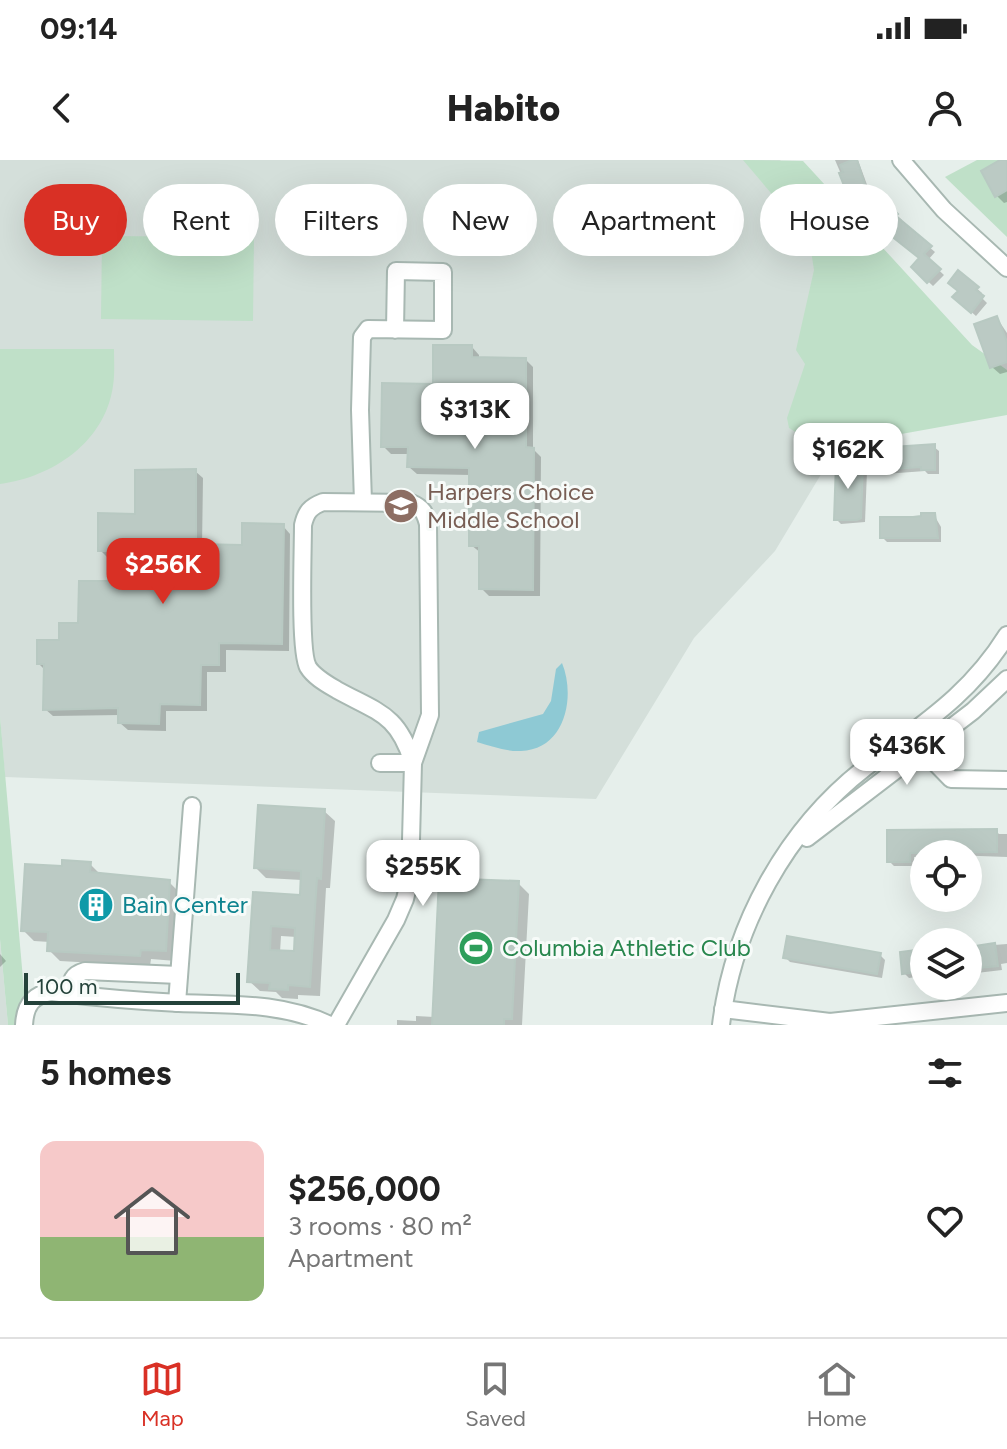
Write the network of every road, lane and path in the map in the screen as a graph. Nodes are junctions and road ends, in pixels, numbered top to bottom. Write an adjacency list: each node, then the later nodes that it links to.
1 (901, 160): 2 (street)
2 (1007, 268)
3 (395, 330): 3 (street); 4 (street)
4 (363, 502): 10 (street); 10 (street)
5 (1007, 635): 7 (street)
6 (1007, 679): 8 (street)
7 (910, 736): 8 (street); 13 (street)
8 (922, 750): 11 (street); 13 (street)
9 (380, 763): 10 (street)
10 (413, 763): 20 (street)
11 (1007, 780)
12 (192, 806): 14 (street)
13 (778, 867): 18 (street)
14 (179, 975): 15 (street); 16 (street)
15 (70, 994): 16 (street); 19 (street)
16 (177, 1003): 20 (street)
17 (1007, 1003): 18 (street)
18 (722, 1017)
19 (24, 1025)
20 (333, 1025)

